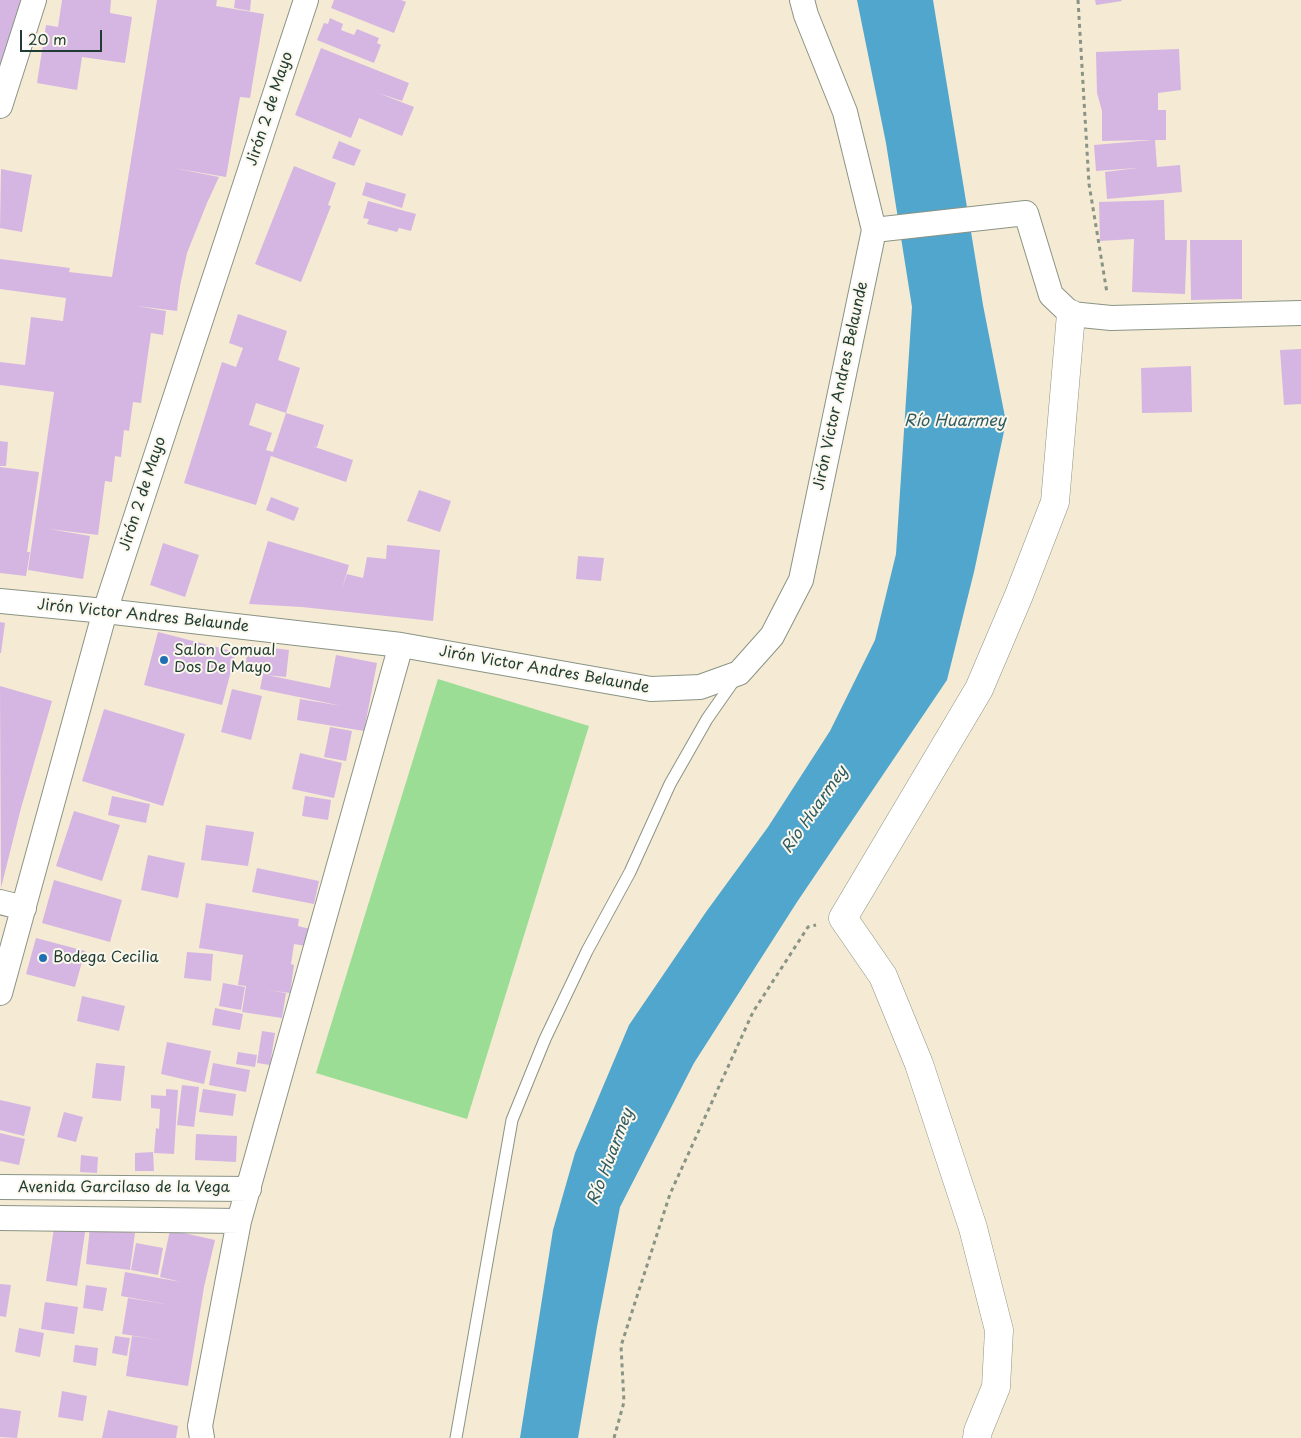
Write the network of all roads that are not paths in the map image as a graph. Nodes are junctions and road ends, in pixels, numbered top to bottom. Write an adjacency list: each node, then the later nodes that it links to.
1 (34, 0): 4 (street)
2 (306, 0): 9 (street, Jirón 2 de Mayo)
3 (802, 0): 5 (street)
4 (0, 106)
5 (874, 230): 7 (street); 11 (street, Jirón Victor Andres Belaunde)
6 (1301, 313): 7 (street)
7 (1071, 314): 21 (street)
8 (0, 601): 9 (street, Jirón Victor Andres Belaunde)
9 (105, 611): 10 (street, Jirón Victor Andres Belaunde); 13 (street, Jirón 2 de Mayo)
10 (401, 645): 11 (street, Jirón Victor Andres Belaunde); 16 (street)
11 (738, 673): 20 (lane)
12 (0, 902): 13 (street)
13 (24, 908): 14 (street, Jirón 2 de Mayo)
14 (0, 993)
15 (0, 1187): 16 (street, Avenida Garcilaso de la Vega)
16 (248, 1189): 18 (street)
17 (0, 1218): 18 (street, Avenida Garcilaso de la Vega)
18 (239, 1221): 19 (street)
19 (202, 1438)
20 (456, 1438)
21 (977, 1438)

